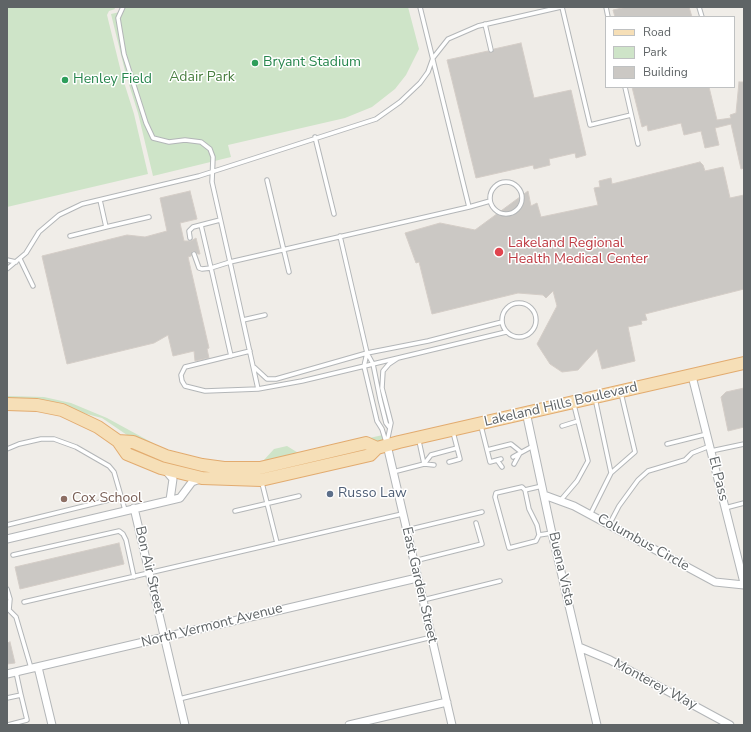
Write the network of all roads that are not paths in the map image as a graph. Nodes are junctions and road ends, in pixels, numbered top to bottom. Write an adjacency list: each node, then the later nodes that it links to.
1 (123, 7): 11 (lane)
2 (420, 7): 6 (lane)
3 (562, 7): 4 (lane); 8 (lane)
4 (485, 24): 5 (lane); 6 (lane)
5 (491, 50)
6 (433, 58): 9 (lane); 15 (lane)
7 (625, 88): 8 (lane)
8 (631, 115): 10 (lane)
9 (316, 137): 11 (lane); 16 (lane)
10 (638, 144)
11 (212, 172): 13 (lane); 18 (lane)
12 (267, 180): 24 (lane)
13 (100, 200): 20 (lane); 26 (lane)
14 (490, 201): 14 (lane); 15 (lane)
15 (469, 206): 22 (lane)
16 (334, 214)
17 (149, 217): 20 (lane)
18 (220, 220): 19 (lane); 29 (lane)
19 (201, 225): 23 (lane); 30 (lane)
20 (106, 227): 21 (lane)
21 (70, 236)
22 (340, 236): 24 (lane); 39 (lane)
23 (190, 238)
24 (284, 248): 29 (lane); 32 (lane)
25 (194, 254): 30 (lane)
26 (20, 259): 28 (lane); 33 (lane)
27 (7, 260): 28 (lane)
28 (16, 262): 31 (lane)
29 (230, 262): 30 (lane); 35 (lane)
30 (211, 268): 40 (lane)
31 (7, 269)
32 (289, 272)
33 (32, 286)
34 (265, 315): 35 (lane)
35 (243, 320): 38 (lane)
36 (502, 322): 37 (lane); 37 (lane); 39 (lane)
37 (506, 332): 41 (lane)
38 (250, 351): 40 (lane); 44 (lane)
39 (367, 353): 43 (lane); 44 (lane); 45 (lane)
40 (231, 356): 47 (lane)
41 (398, 358): 43 (lane); 56 (lane)
42 (744, 363): 46 (main road, Lakeland Hills Boulevard)
43 (373, 364): 45 (lane); 56 (lane)
44 (254, 366): 47 (lane)
45 (364, 366): 47 (lane); 63 (lane)
46 (692, 376): 48 (main road, Lakeland Hills Boulevard); 58 (street, El Pass)
47 (258, 389)
48 (621, 392): 49 (main road, Lakeland Hills Boulevard); 78 (lane)
49 (595, 397): 50 (main road, Lakeland Hills Boulevard); 78 (lane)
50 (573, 402): 52 (main road, Lakeland Hills Boulevard); 53 (lane)
51 (9, 405): 60 (main road, Lakeland Hills Boulevard)
52 (526, 412): 54 (main road, Lakeland Hills Boulevard); 64 (street, Buena Vista)
53 (578, 421): 55 (lane); 87 (lane)
54 (480, 423): 57 (main road, Lakeland Hills Boulevard); 68 (lane)
55 (562, 426)
56 (389, 427): 63 (lane)
57 (453, 430): 59 (main road, Lakeland Hills Boulevard); 65 (lane)
58 (707, 434): 61 (lane); 67 (street, El Pass)
59 (418, 438): 63 (main road, Lakeland Hills Boulevard); 72 (lane)
60 (118, 441): 63 (main road, Lakeland Hills Boulevard); 76 (main road, Lakeland Hills Boulevard)
61 (667, 444)
62 (744, 444): 67 (lane)
63 (382, 446): 77 (street, East Garden Street); 80 (main road, Lakeland Hills Boulevard)
64 (533, 446): 69 (lane); 81 (street, Buena Vista)
65 (457, 448): 71 (lane); 72 (lane)
66 (7, 449): 85 (lane)
67 (711, 449): 91 (street, El Pass); 99 (lane)
68 (487, 450): 69 (lane); 75 (lane)
69 (521, 452): 70 (lane); 73 (lane)
70 (513, 457)
71 (449, 462)
72 (424, 464): 74 (lane); 77 (lane)
73 (514, 464)
74 (434, 465)
75 (502, 467)
76 (161, 468): 79 (main road, Lakeland Hills Boulevard); 86 (street)
77 (393, 472): 95 (street, East Garden Street)
78 (611, 473): 96 (lane)
79 (202, 478): 80 (main road, Lakeland Hills Boulevard); 86 (street)
80 (261, 480): 89 (lane)
81 (542, 486): 82 (lane); 83 (street, Buena Vista)
82 (525, 490): 102 (lane); 102 (lane)
83 (544, 495): 87 (street, Columbus Circle); 101 (street, Buena Vista)
84 (299, 496): 89 (lane)
85 (121, 497): 92 (lane); 98 (lane)
86 (170, 500): 90 (street)
87 (560, 501): 96 (street, Columbus Circle)
88 (744, 503): 91 (lane)
89 (267, 504): 93 (lane); 104 (lane)
90 (134, 508): 92 (street); 107 (street, Bon Air Street)
91 (725, 508): 111 (street, El Pass)
92 (124, 510): 103 (street)
93 (235, 511)
94 (482, 512): 100 (lane)
95 (402, 514): 100 (street, East Garden Street); 104 (lane)
96 (590, 514): 99 (street, Columbus Circle)
97 (476, 523): 106 (lane)
98 (7, 525)
99 (609, 525): 111 (street, Columbus Circle)
100 (406, 531): 106 (street, East Garden Street)
101 (552, 533): 102 (lane); 118 (street, Buena Vista)
102 (539, 536)
103 (7, 539)
104 (277, 543): 107 (lane)
105 (13, 555): 108 (lane)
106 (413, 561): 109 (street, East Garden Street)
107 (149, 573): 108 (lane); 116 (street, Bon Air Street)
108 (134, 577): 114 (lane)
109 (417, 578): 113 (street, East Garden Street); 116 (street, North Vermont Avenue)
110 (500, 581): 113 (lane)
111 (744, 584)
112 (7, 589): 115 (lane)
113 (423, 600): 117 (street, East Garden Street)
114 (24, 602)
115 (8, 610): 119 (lane)
116 (164, 637): 119 (street, North Vermont Avenue); 124 (street, Bon Air Street)
117 (432, 637): 124 (lane); 125 (street, East Garden Street)
118 (579, 647): 131 (street, Buena Vista); 132 (street, Monterey Way)
119 (35, 668): 120 (street, North Vermont Avenue); 127 (street)
120 (16, 672): 121 (street, North Vermont Avenue); 122 (lane)
121 (7, 674)
122 (21, 695): 123 (lane); 126 (lane)
123 (7, 698)
124 (179, 699): 128 (street, Bon Air Street)
125 (446, 702): 129 (street); 130 (street, East Garden Street)
126 (8, 725)
127 (52, 725)
128 (185, 725)
129 (349, 725)
130 (452, 725)
131 (597, 725)
132 (730, 725)

